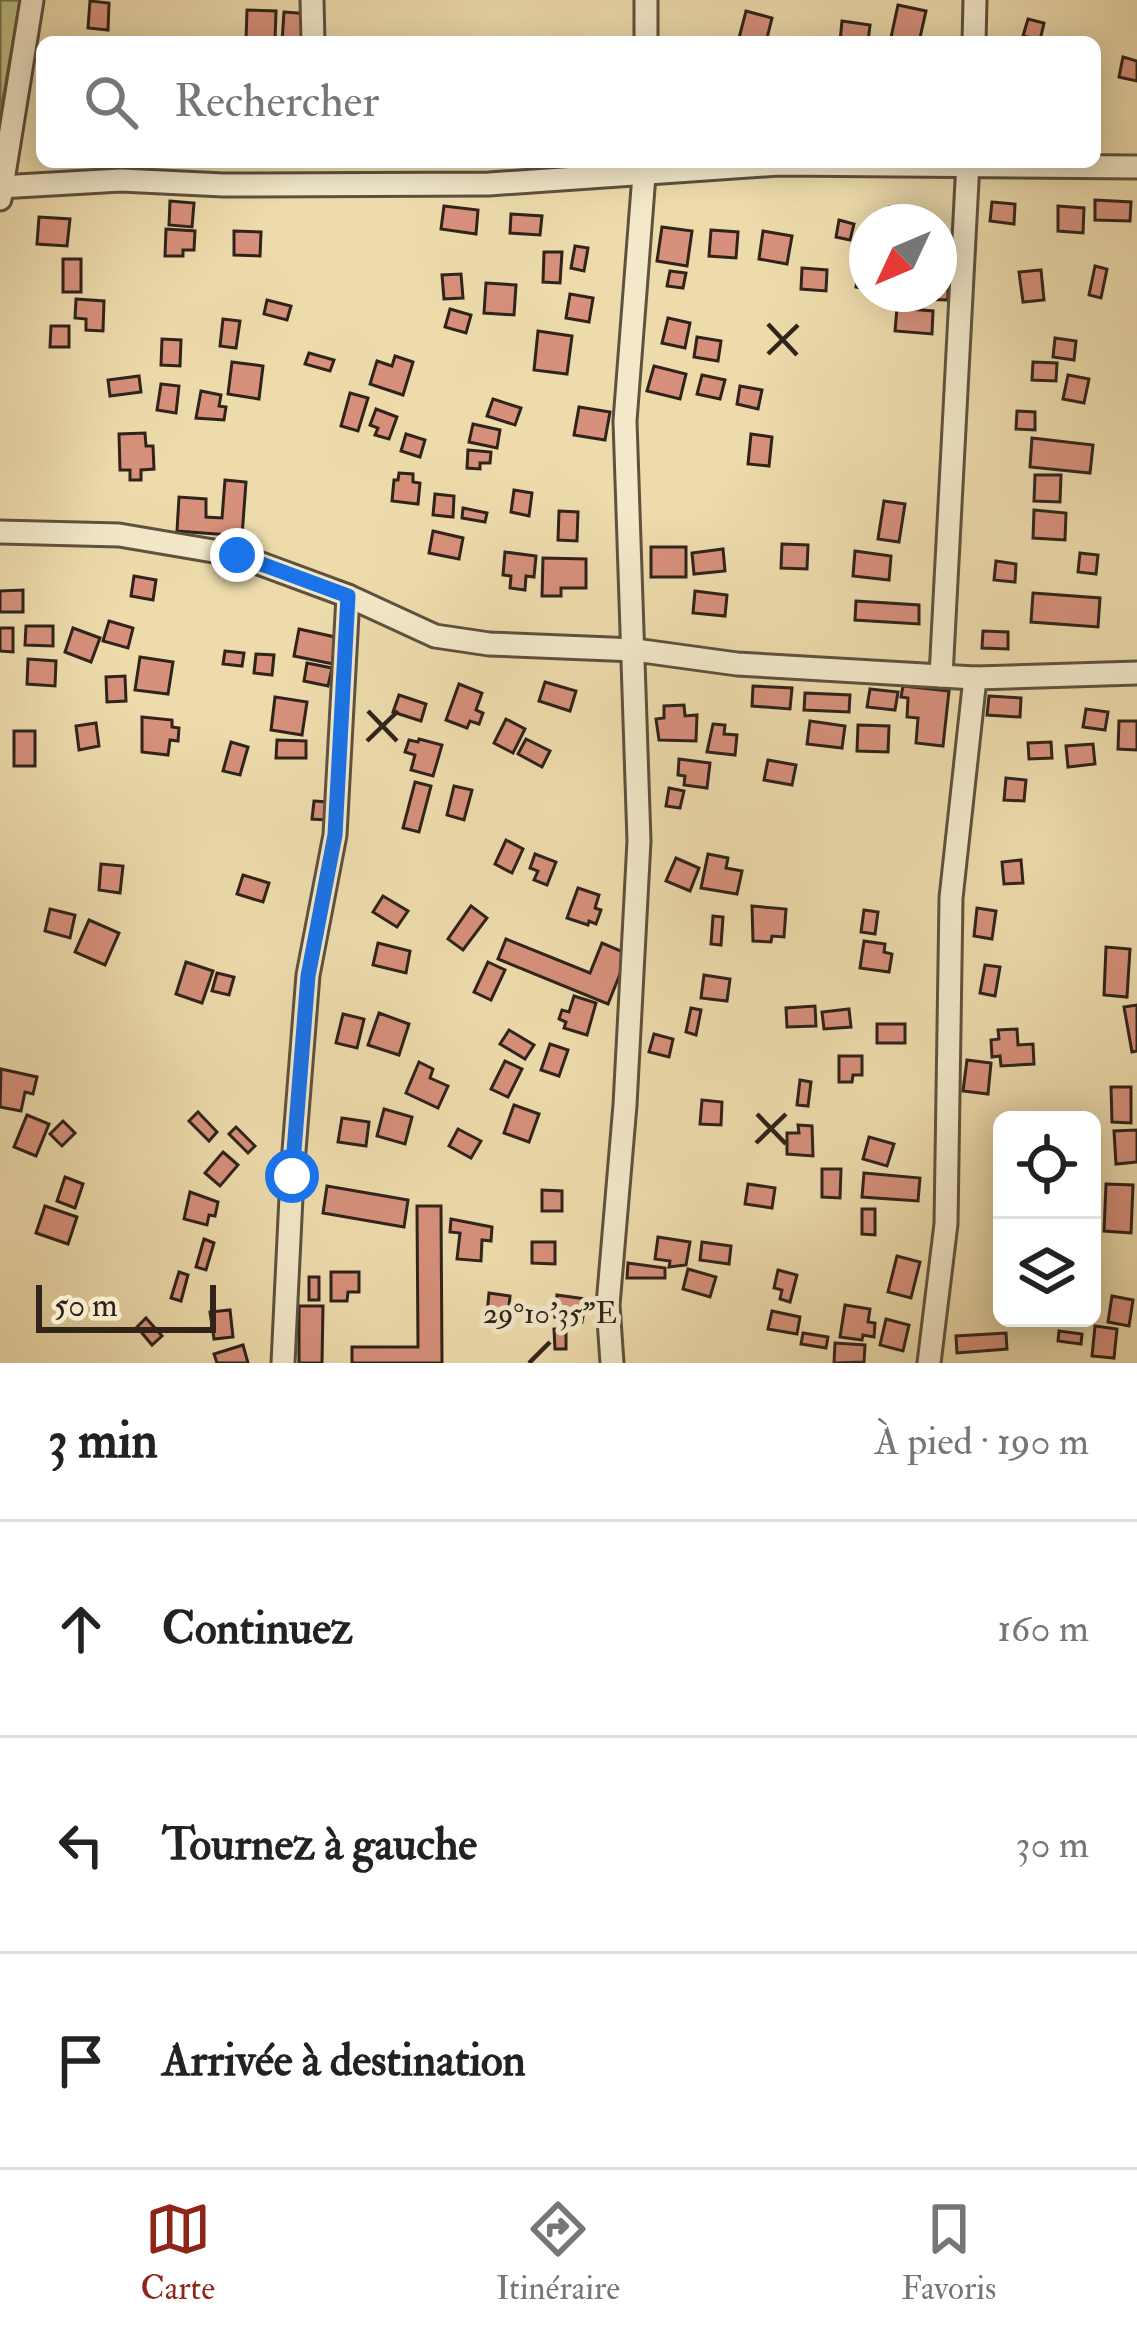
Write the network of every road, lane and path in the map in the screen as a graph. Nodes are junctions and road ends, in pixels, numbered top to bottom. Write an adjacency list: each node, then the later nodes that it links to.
1 (32, 0): 13 (street)
2 (312, 0): 5 (street)
3 (646, 0): 6 (street)
4 (975, 0): 7 (street)
5 (313, 36)
6 (646, 36)
7 (974, 36)
8 (1101, 166): 9 (street)
9 (1137, 167)
10 (968, 168): 18 (street)
11 (645, 169): 12 (street); 16 (street)
12 (316, 172): 13 (street)
13 (1, 191)
14 (0, 532): 15 (street)
15 (348, 596): 16 (street); 20 (street)
16 (635, 650): 18 (street); 21 (street)
17 (1137, 674): 19 (street)
18 (941, 676): 19 (street)
19 (975, 678): 22 (street)
20 (283, 1363)
21 (612, 1363)
22 (929, 1363)

